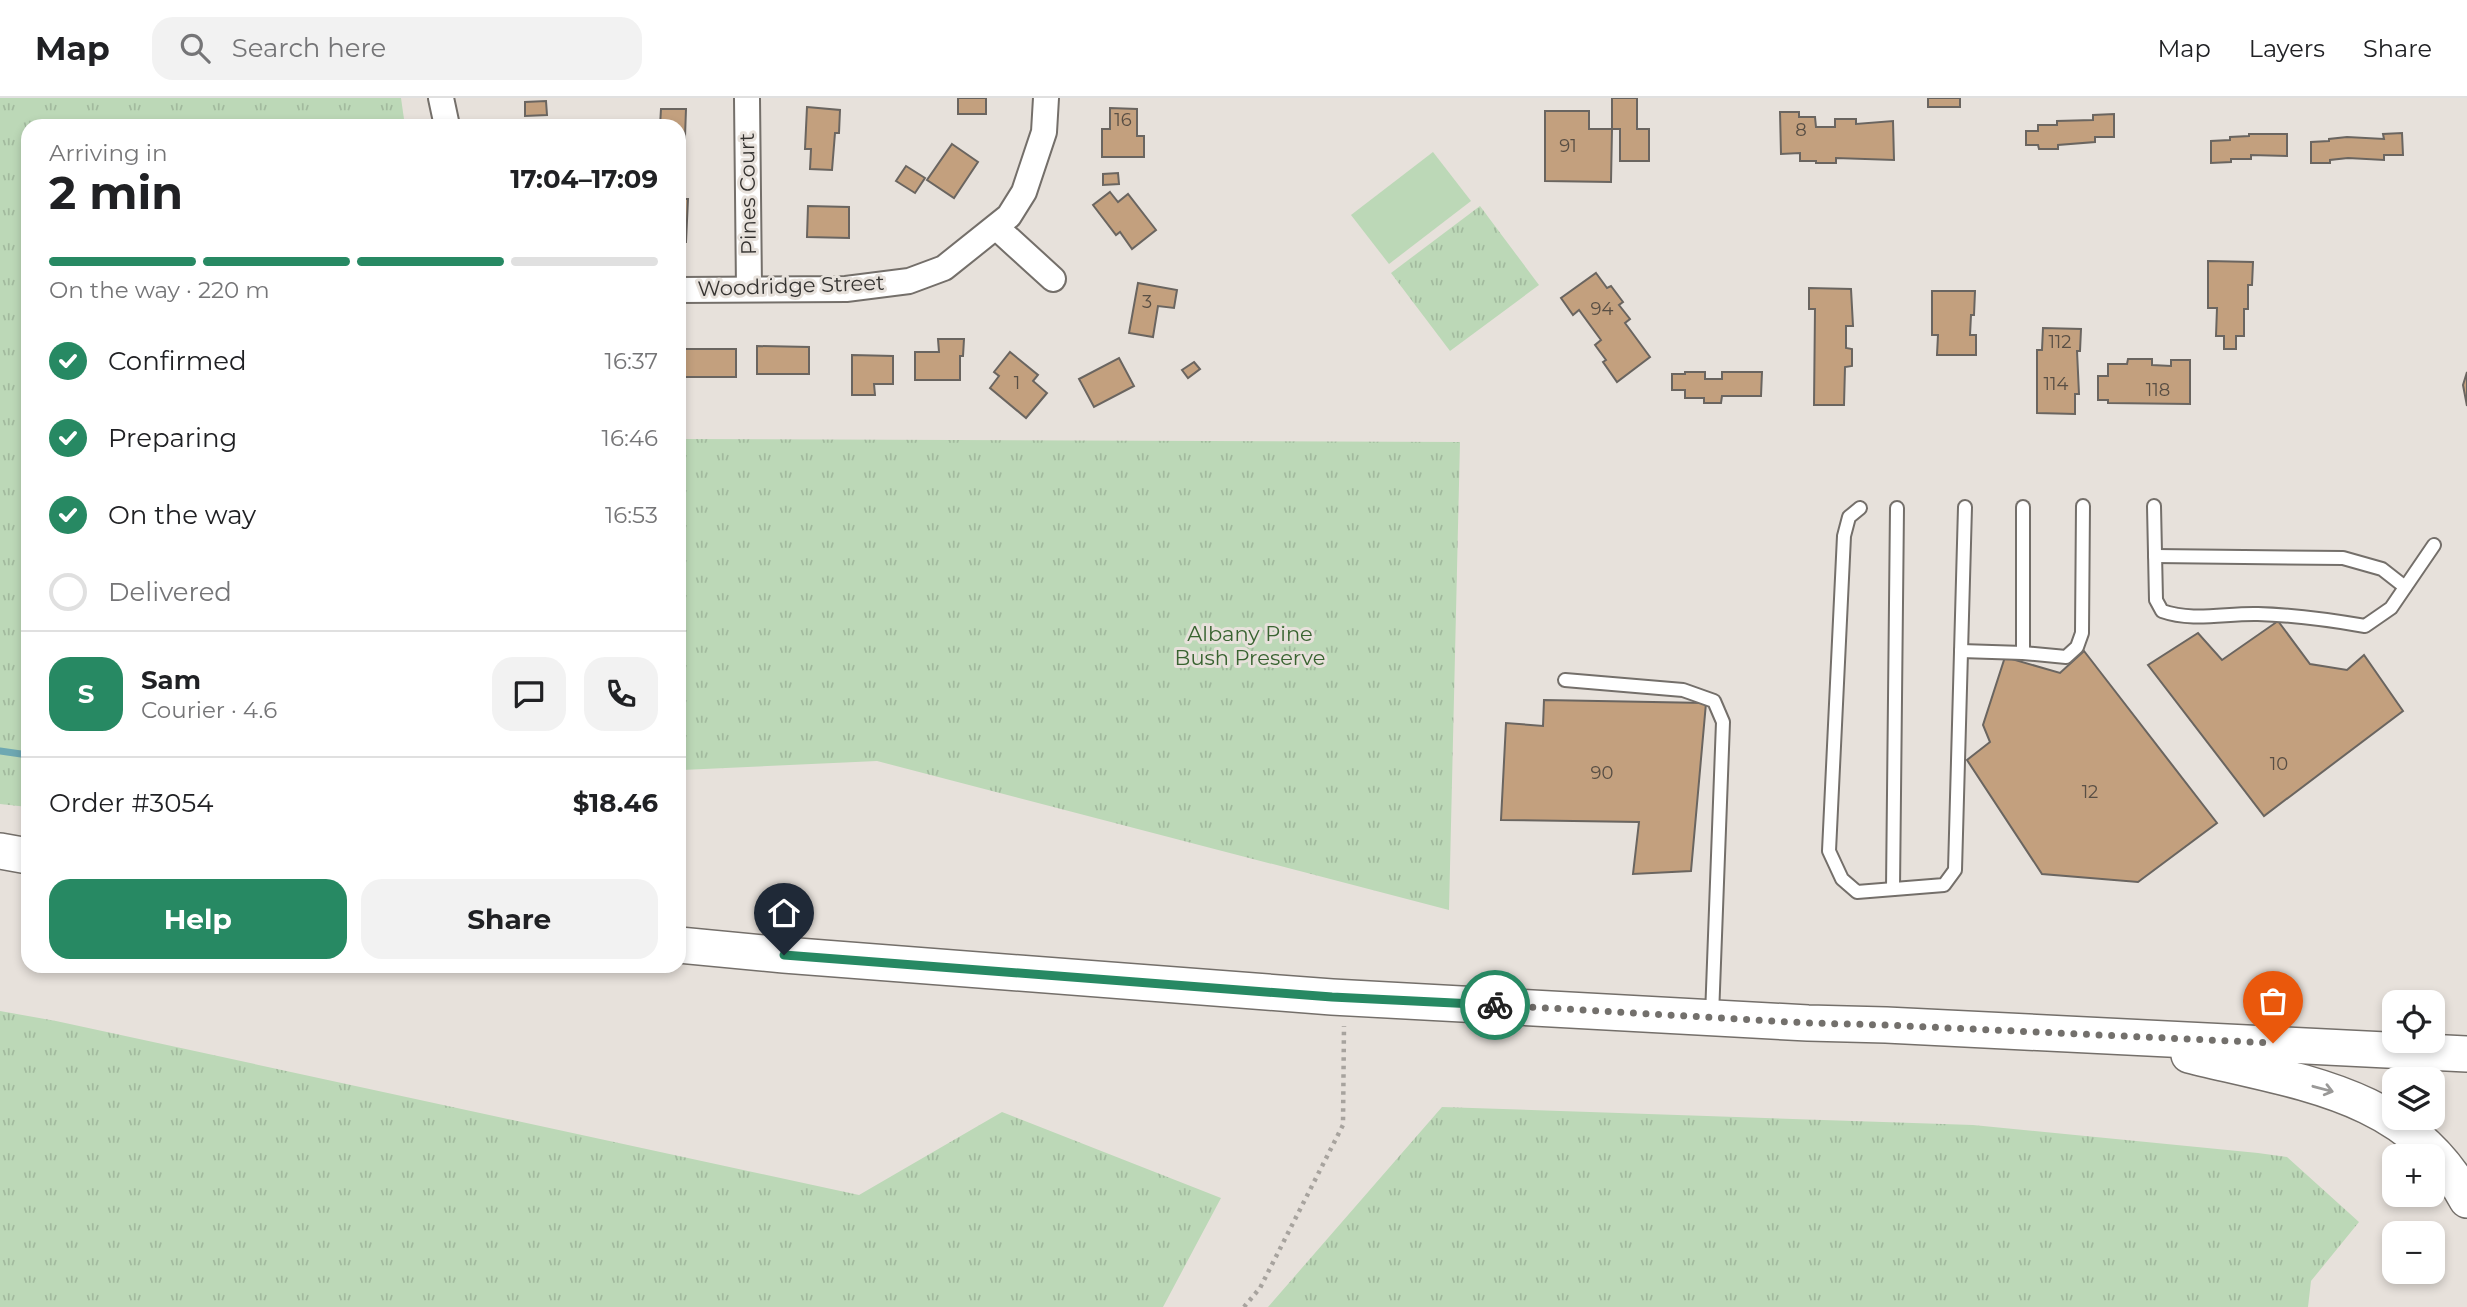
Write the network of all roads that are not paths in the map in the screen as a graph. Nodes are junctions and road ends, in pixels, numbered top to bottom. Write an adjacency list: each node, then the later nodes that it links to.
1 (441, 98): 4 (street)
2 (747, 98): 7 (street, Pines Court)
3 (1046, 98): 5 (street, Woodridge Street)
4 (446, 119)
5 (997, 228): 6 (street); 7 (street, Woodridge Street)
6 (1053, 279)
7 (749, 289): 8 (street, Woodridge Street)
8 (686, 290)
9 (2083, 506): 19 (lane)
10 (2154, 506): 16 (lane)
11 (1965, 507): 18 (lane)
12 (2023, 507): 19 (lane)
13 (1860, 508): 23 (lane)
14 (1897, 508): 23 (lane)
15 (2434, 545): 17 (lane)
16 (2155, 556): 17 (lane); 17 (lane)
17 (2405, 587)
18 (1961, 652): 19 (lane); 23 (lane)
19 (2023, 653)
20 (1565, 681): 25 (lane)
21 (0, 851): 22 (main road)
22 (21, 855)
23 (1893, 889)
24 (686, 946): 25 (main road)
25 (1712, 1018): 26 (main road)
26 (2114, 1036): 27 (main road); 28 (main road, one-way to 28)
27 (2467, 1054)
28 (2467, 1200)

